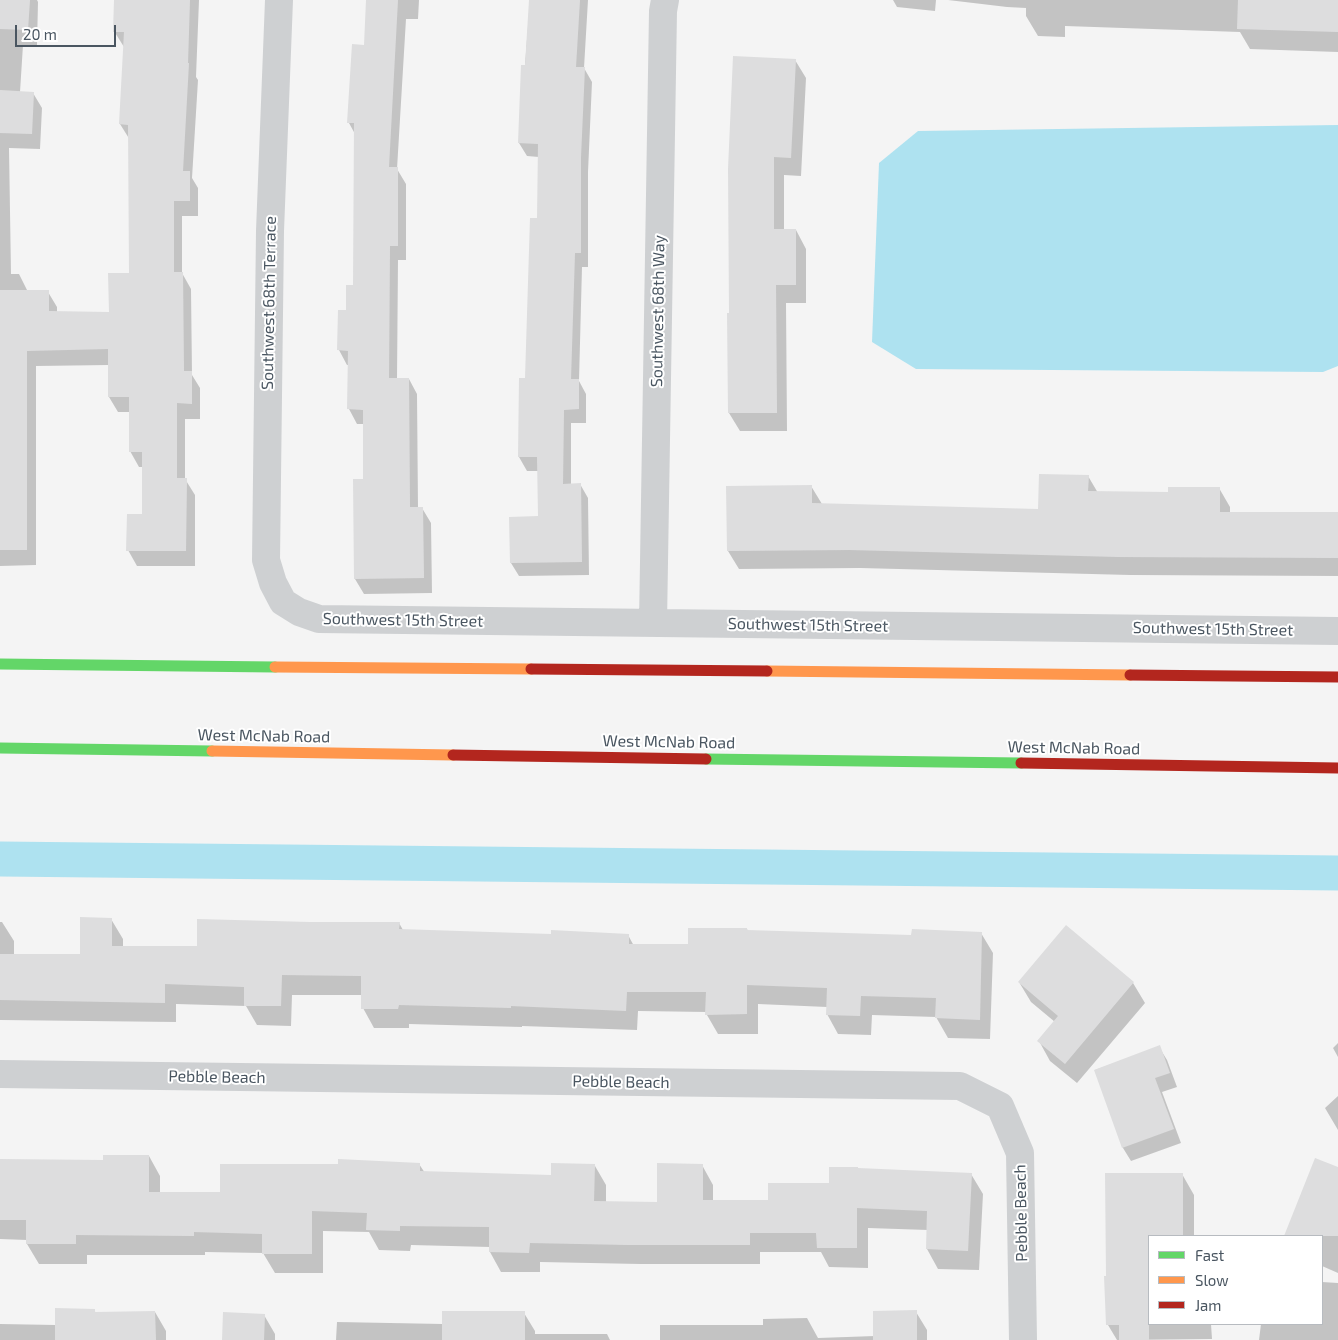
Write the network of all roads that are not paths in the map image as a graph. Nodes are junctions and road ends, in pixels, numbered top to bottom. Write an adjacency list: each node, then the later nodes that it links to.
1 (278, 0): 3 (street, Southwest 68th Terrace)
2 (665, 0): 4 (street, Southwest 68th Way)
3 (283, 602): 4 (street, Southwest 15th Street)
4 (653, 623): 5 (street, Southwest 15th Street)
5 (1338, 631)
6 (0, 664): 7 (main road)
7 (1338, 677)
8 (0, 748): 9 (main road, West McNab Road)
9 (1338, 768)
10 (0, 1074): 11 (street, Pebble Beach)
11 (1022, 1340)

